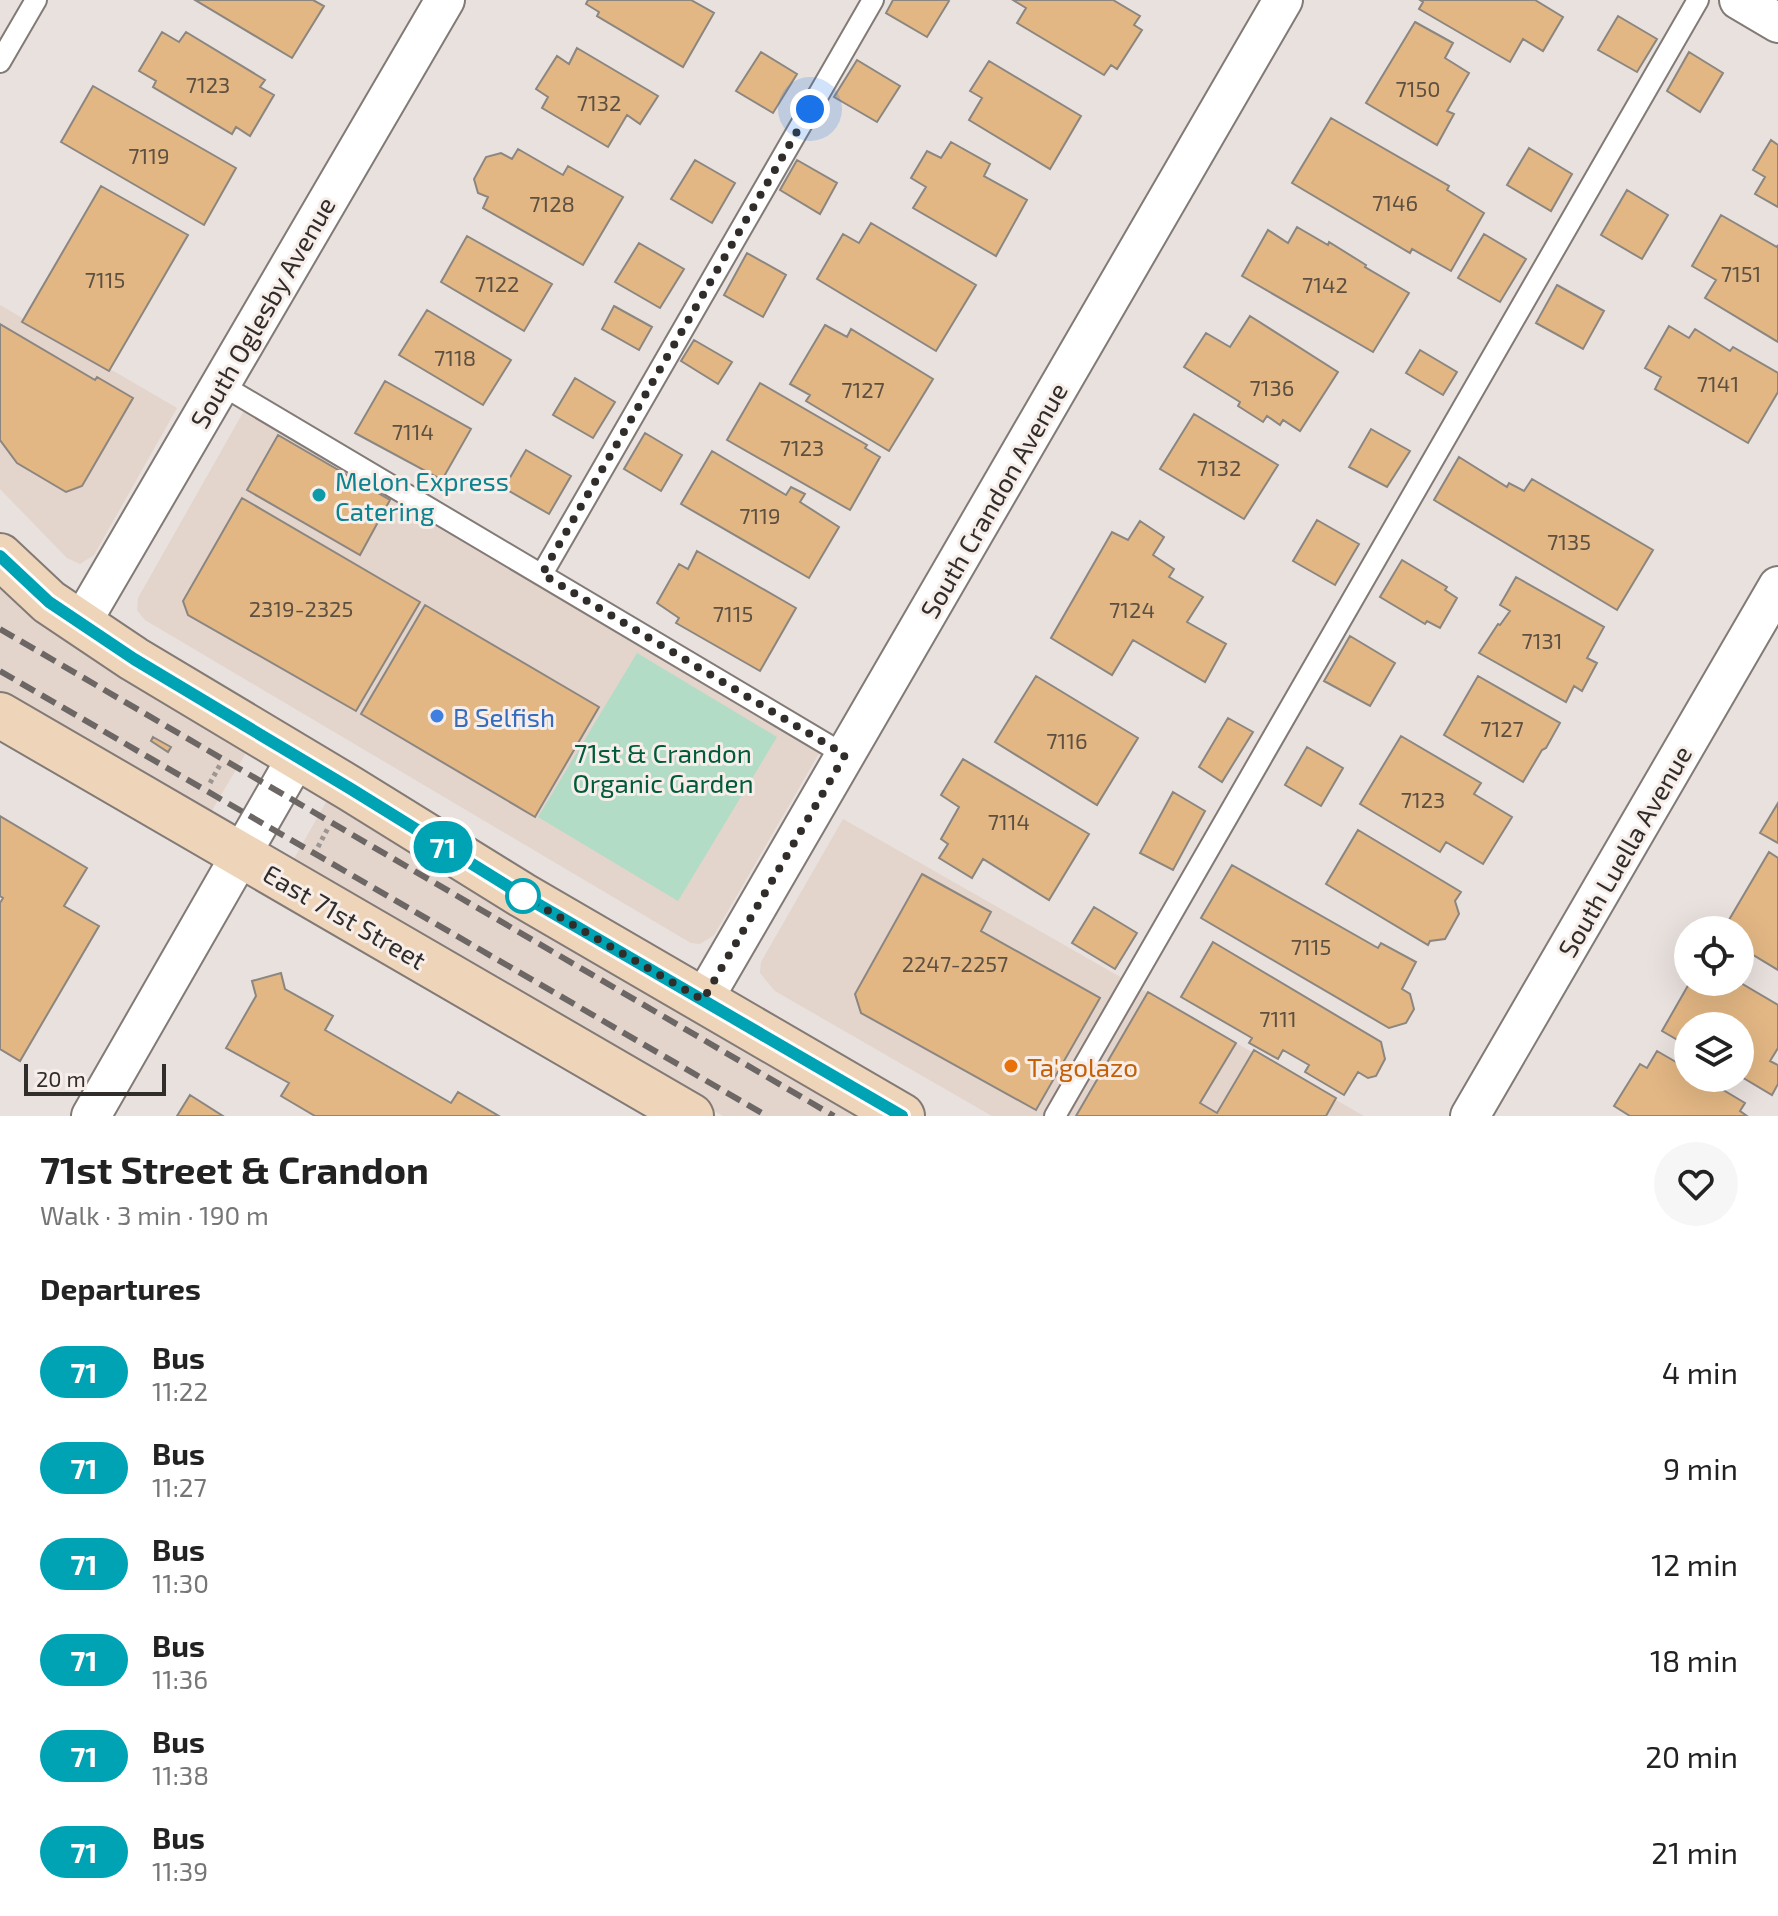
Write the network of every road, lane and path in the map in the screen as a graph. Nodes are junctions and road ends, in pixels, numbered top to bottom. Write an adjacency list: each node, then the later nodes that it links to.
1 (36, 0): 8 (lane)
2 (445, 0): 9 (street, South Oglesby Avenue)
3 (873, 0): 11 (lane)
4 (1283, 0): 15 (street, South Crandon Avenue)
5 (1698, 0): 26 (lane)
6 (1739, 0): 7 (street)
7 (1778, 23)
8 (0, 62)
9 (220, 384): 11 (lane); 13 (street, South Oglesby Avenue)
10 (0, 556): 13 (main road)
11 (542, 574): 15 (lane)
12 (1778, 586): 27 (street, South Luella Avenue)
13 (80, 625): 16 (main road)
14 (0, 715): 21 (main road, East 71st Street)
15 (845, 755): 22 (street, South Crandon Avenue)
16 (297, 757): 21 (street); 22 (main road)
17 (223, 760): 18 (path)
18 (206, 789)
19 (331, 823): 20 (path)
20 (315, 853)
21 (241, 856): 23 (street); 24 (main road, East 71st Street)
22 (703, 1000): 25 (main road)
23 (96, 1114)
24 (691, 1116)
25 (902, 1116)
26 (1055, 1116)
27 (1470, 1116)

